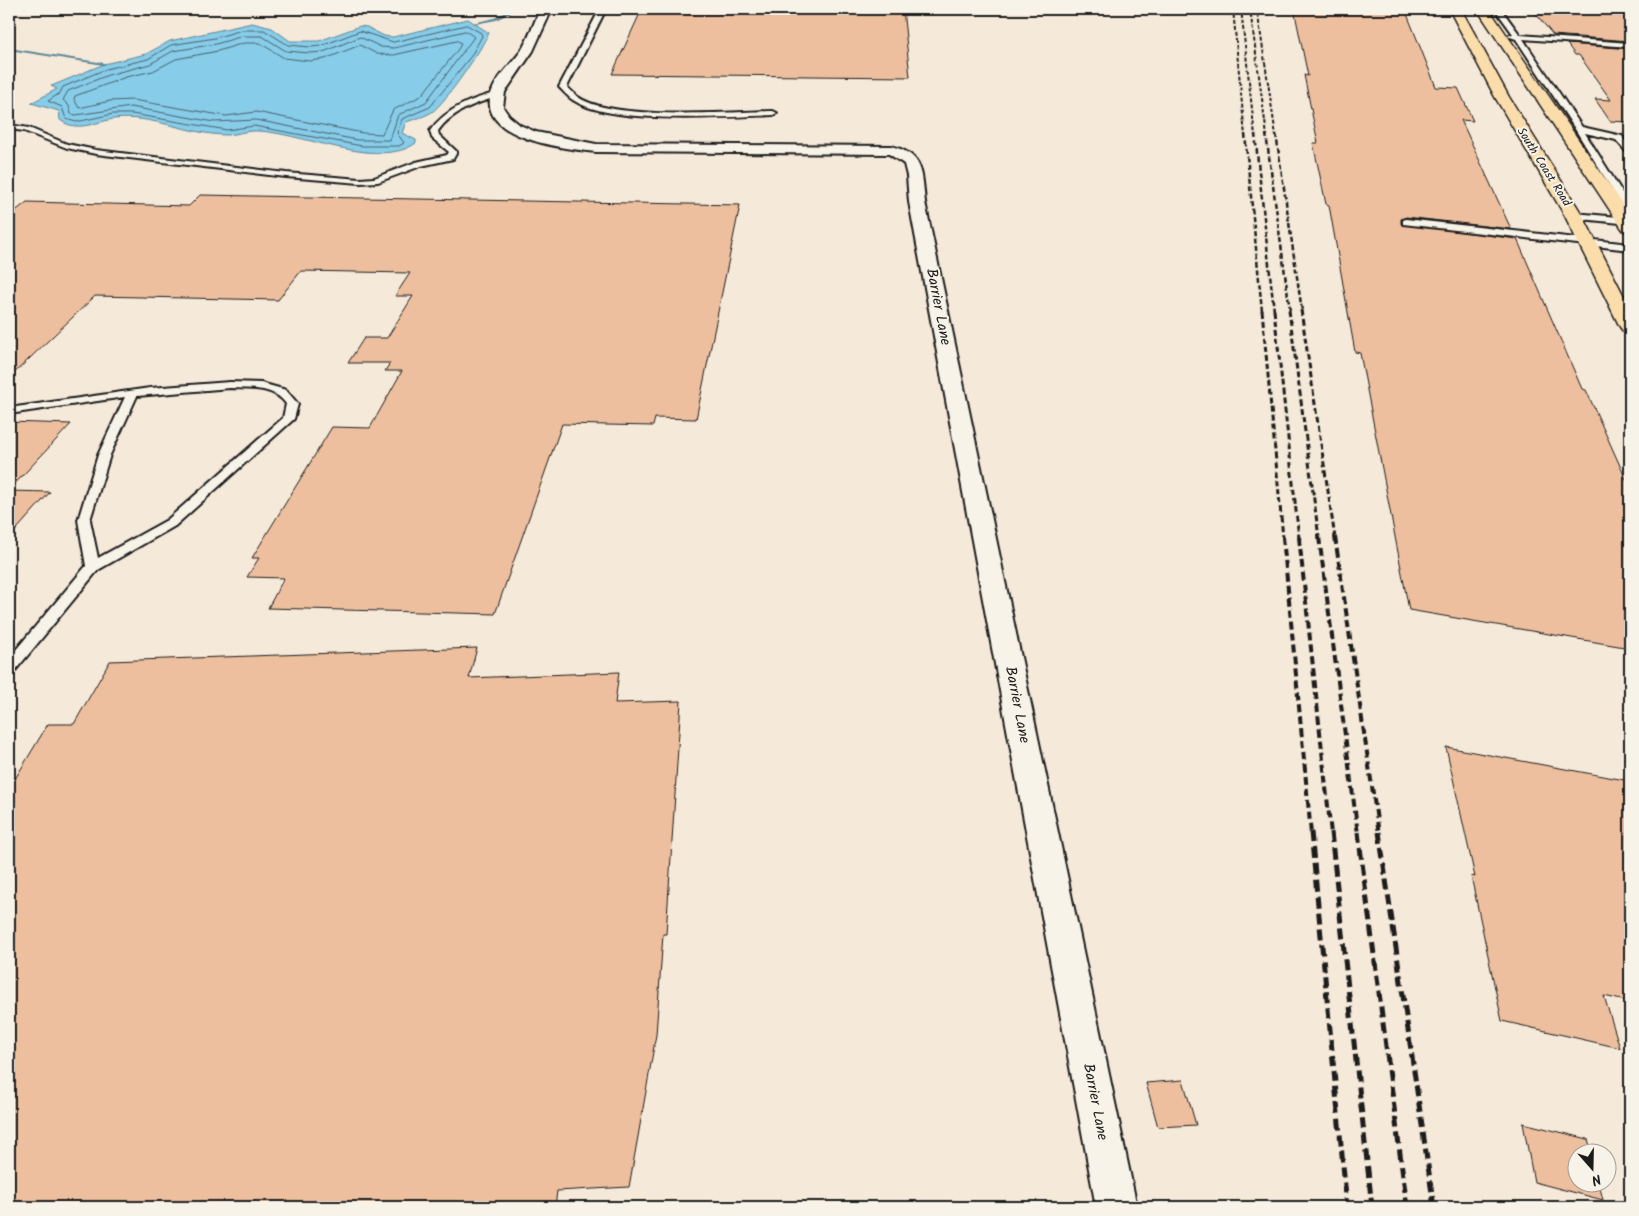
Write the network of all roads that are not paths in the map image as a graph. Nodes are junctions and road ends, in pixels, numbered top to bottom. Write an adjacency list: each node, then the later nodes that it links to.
1 (546, 9): 11 (street)
2 (603, 9): 14 (lane)
3 (1455, 9): 12 (highway, South Coast Road)
4 (1483, 9): 8 (highway)
5 (1498, 9): 9 (lane)
6 (1616, 9): 7 (lane)
7 (1630, 10)
8 (1502, 36): 9 (lane); 13 (highway)
9 (1518, 37): 10 (lane); 16 (lane)
10 (1630, 45)
11 (498, 94): 15 (lane); 28 (street, Barrier Lane)
12 (1516, 98): 13 (highway); 18 (highway, South Coast Road)
13 (1543, 101): 19 (highway)
14 (773, 113)
15 (9, 126)
16 (1579, 129): 17 (lane); 19 (lane)
17 (1630, 154)
18 (1574, 216): 19 (lane); 21 (highway, South Coast Road)
19 (1629, 220)
20 (1406, 222): 21 (lane)
21 (1586, 242): 22 (lane); 23 (highway, South Coast Road)
22 (1630, 247)
23 (1630, 327)
24 (132, 394): 25 (lane); 26 (lane); 26 (lane)
25 (9, 411)
26 (93, 567): 27 (lane)
27 (9, 668)
28 (1117, 1207)

